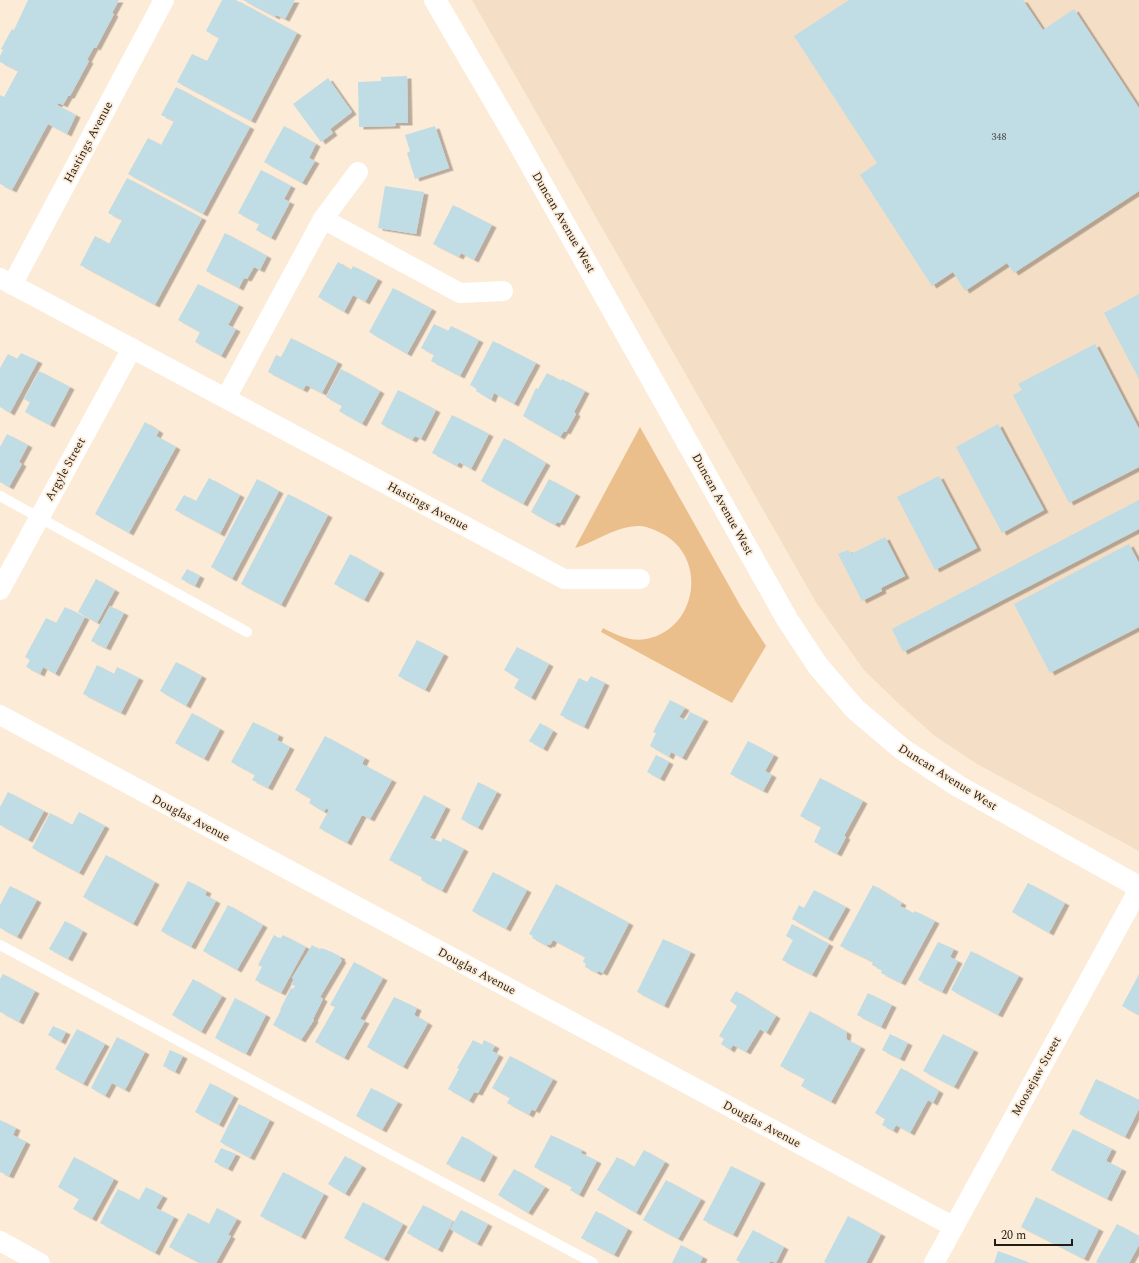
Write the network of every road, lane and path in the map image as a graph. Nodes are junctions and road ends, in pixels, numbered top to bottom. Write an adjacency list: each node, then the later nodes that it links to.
1 (164, 0): 5 (street, Hastings Avenue)
2 (435, 0): 15 (street, Duncan Avenue West)
3 (358, 172): 4 (street)
4 (323, 219): 6 (street); 8 (street)
5 (6, 281): 7 (street, Hastings Avenue)
6 (503, 291)
7 (132, 348): 8 (street, Hastings Avenue); 10 (street, Argyle Street)
8 (226, 398): 11 (street, Hastings Avenue)
9 (0, 496): 10 (lane)
10 (39, 517): 12 (street, Argyle Street); 13 (lane)
11 (640, 579)
12 (0, 590)
13 (247, 632)
14 (0, 715): 17 (street, Douglas Avenue)
15 (1139, 888): 17 (street, Moosejaw Street)
16 (0, 945): 20 (lane)
17 (954, 1227): 21 (street, Moosejaw Street)
18 (0, 1242): 19 (street)
19 (40, 1263)
20 (593, 1263)
21 (934, 1263)

